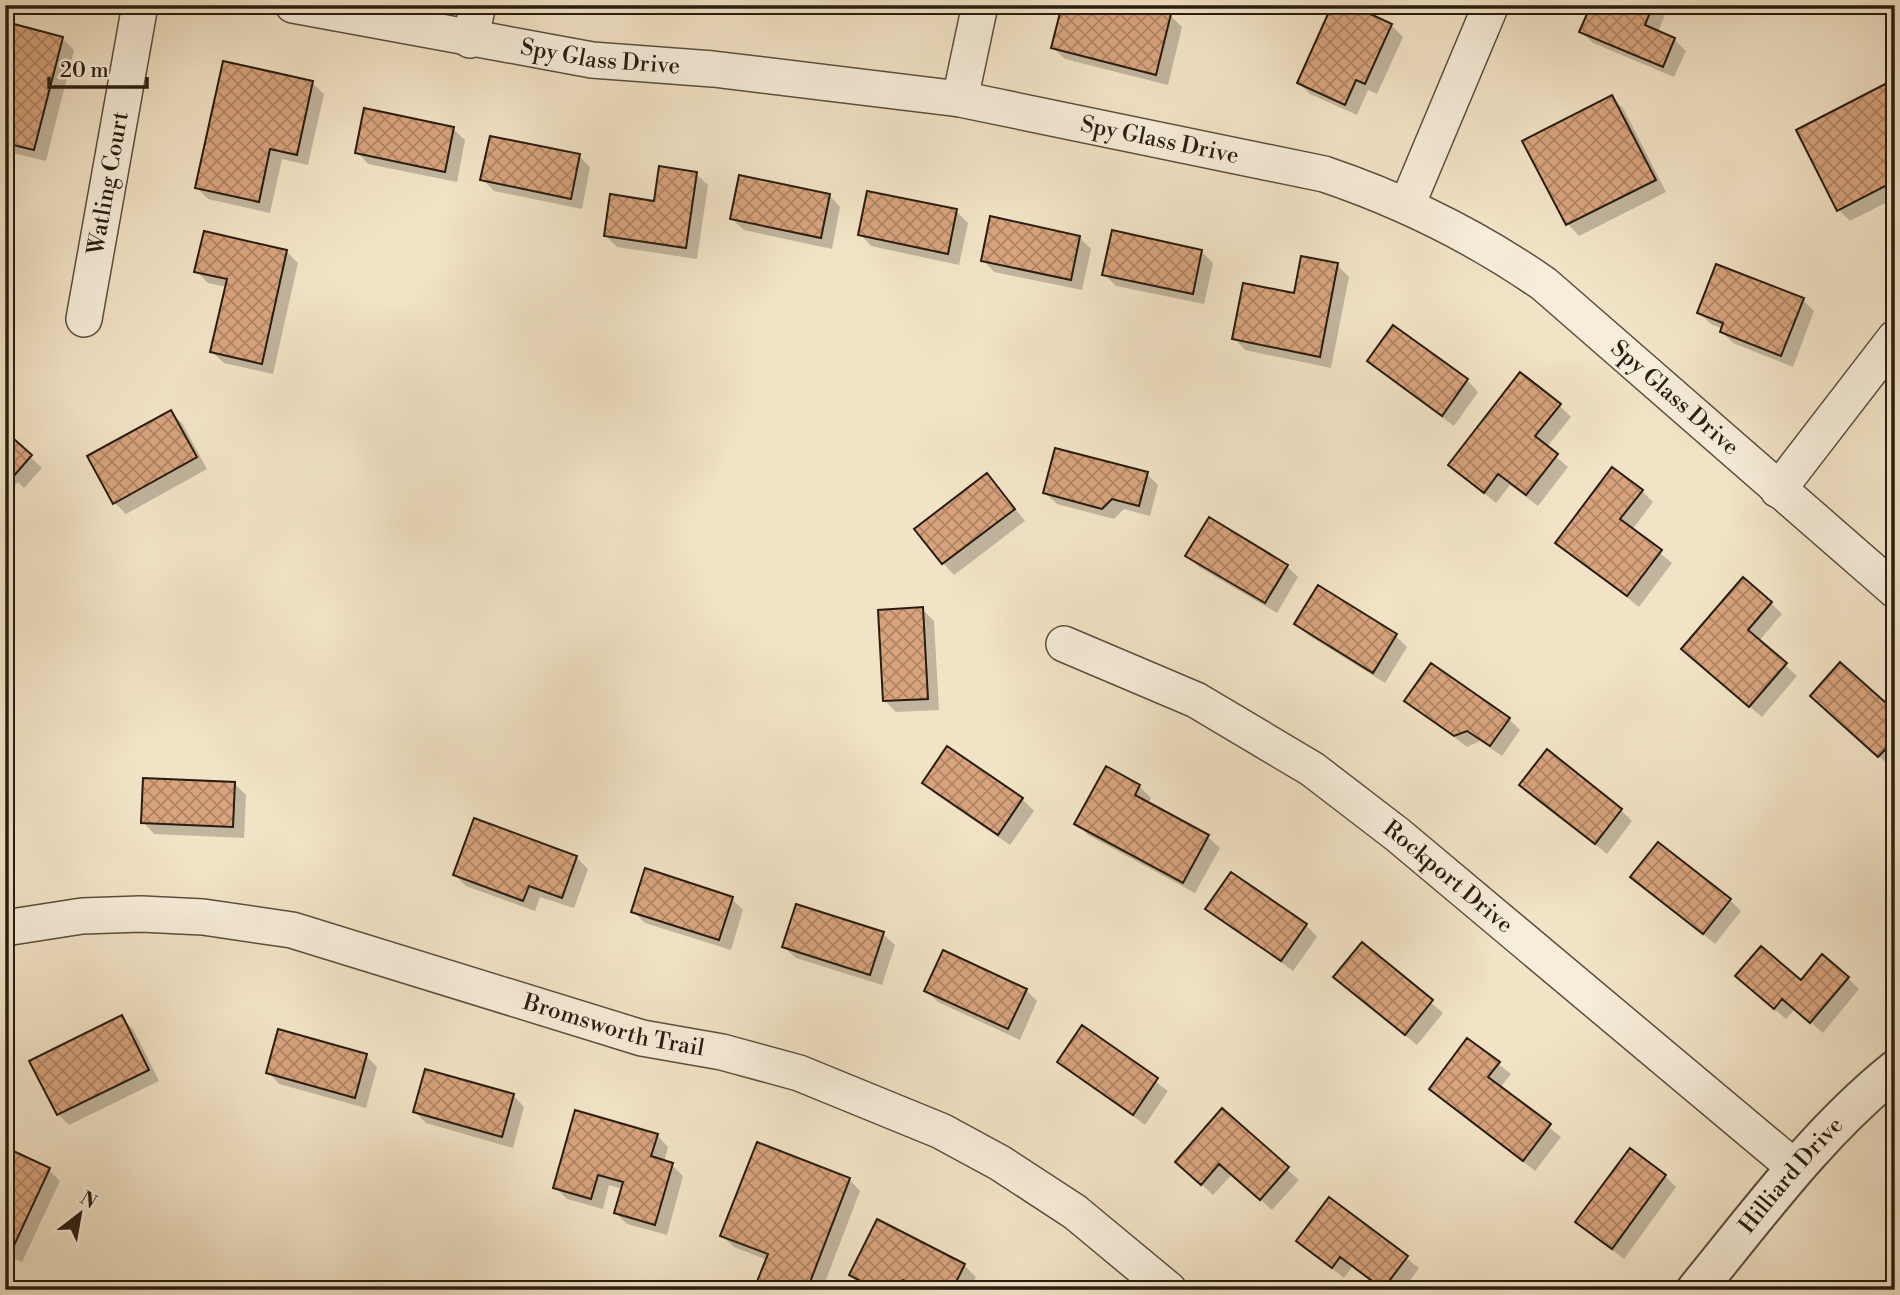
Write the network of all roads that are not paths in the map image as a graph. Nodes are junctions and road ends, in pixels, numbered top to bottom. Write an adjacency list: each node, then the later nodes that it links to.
1 (140, 5): 9 (street, Watling Court)
2 (293, 5): 6 (street, Spy Glass Drive)
3 (478, 5): 6 (street)
4 (980, 5): 7 (street)
5 (1491, 5): 8 (street)
6 (470, 40): 7 (street, Spy Glass Drive)
7 (960, 100): 8 (street, Spy Glass Drive)
8 (1407, 205): 11 (street, Spy Glass Drive)
9 (84, 319)
10 (1895, 338): 11 (street)
11 (1778, 490): 12 (street, Spy Glass Drive)
12 (1895, 590)
13 (1064, 644): 16 (street, Rockport Drive)
14 (5, 928): 17 (street, Bromsworth Trail)
15 (1895, 1070): 16 (street, Hilliard Drive)
16 (1794, 1167): 18 (street, Hilliard Drive)
17 (1169, 1290)
18 (1696, 1290)

